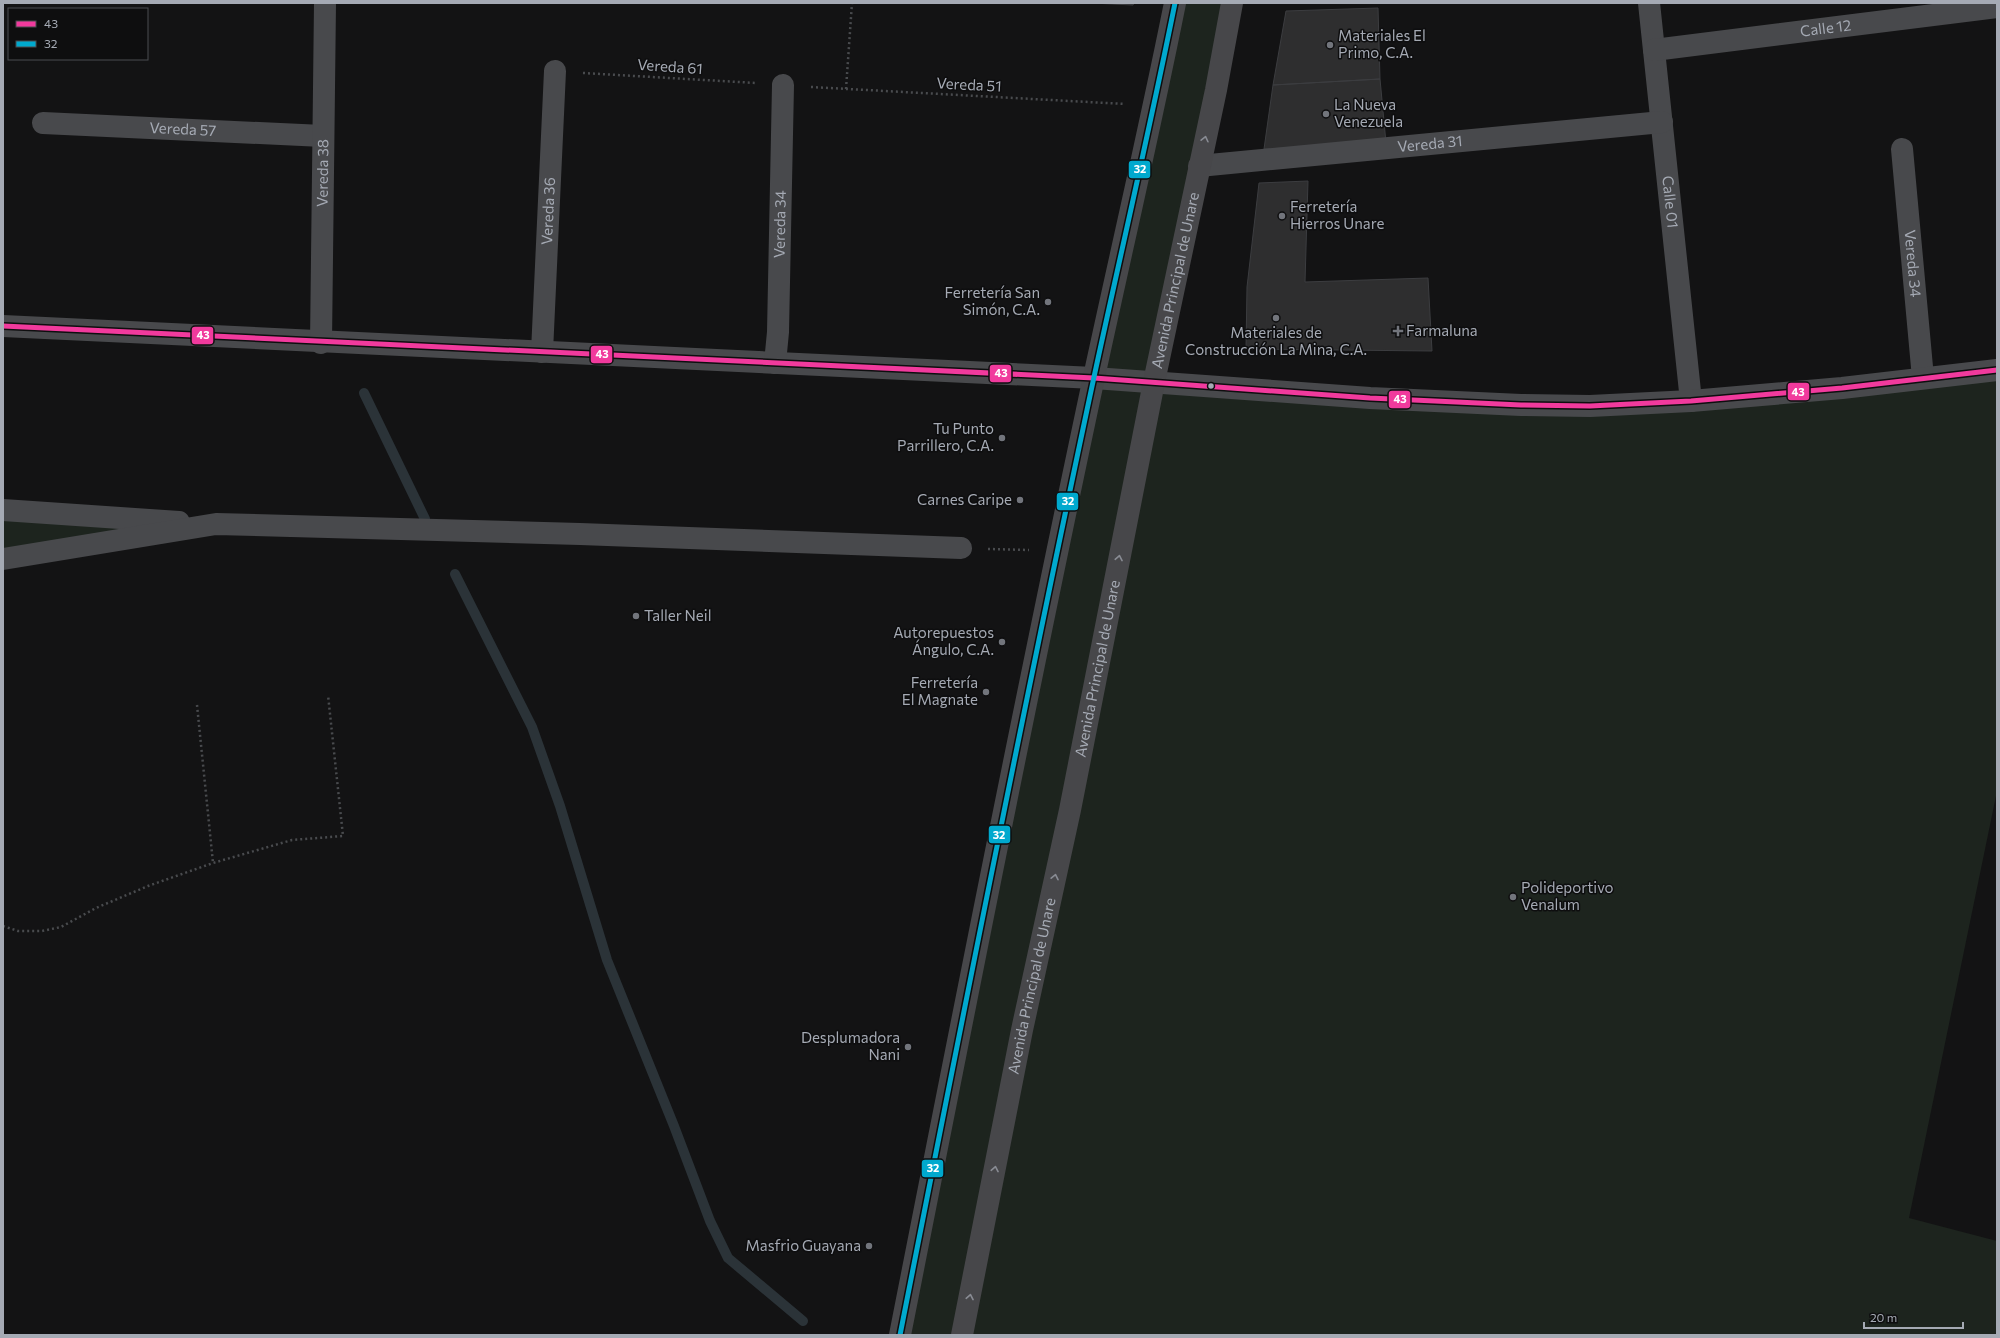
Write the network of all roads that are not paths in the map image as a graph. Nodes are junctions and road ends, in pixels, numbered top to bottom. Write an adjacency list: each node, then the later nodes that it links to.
1 (325, 3): 12 (street, Vereda 38)
2 (1175, 3): 20 (street)
3 (1232, 3): 14 (street, Avenida Principal de Unare, one-way to 3)
4 (1649, 3): 7 (street, Calle 01)
5 (1997, 7): 6 (street, Calle 12)
6 (1933, 9): 7 (street, Calle 12)
7 (1654, 50): 10 (street, Calle 01)
8 (555, 71): 17 (street, Vereda 36)
9 (783, 85): 18 (street, Vereda 34)
10 (1662, 122): 14 (street, Vereda 31); 23 (street, Calle 01)
11 (43, 123): 12 (street, Vereda 57)
12 (323, 136): 16 (street, Vereda 38)
13 (1902, 149): 21 (street, Vereda 34)
14 (1199, 166): 22 (street, Avenida Principal de Unare)
15 (3, 326): 16 (street)
16 (321, 343): 17 (street)
17 (542, 352): 18 (street)
18 (775, 363): 20 (street)
19 (1997, 370): 21 (street)
20 (1094, 378): 22 (street); 28 (street)
21 (1923, 378): 23 (street)
22 (1154, 382): 23 (street); 29 (street, Avenida Principal de Unare, one-way to 22)
23 (1691, 401)
24 (3, 510): 25 (street)
25 (216, 524): 26 (street); 27 (street)
26 (961, 548)
27 (3, 559)
28 (900, 1335)
29 (962, 1335)

